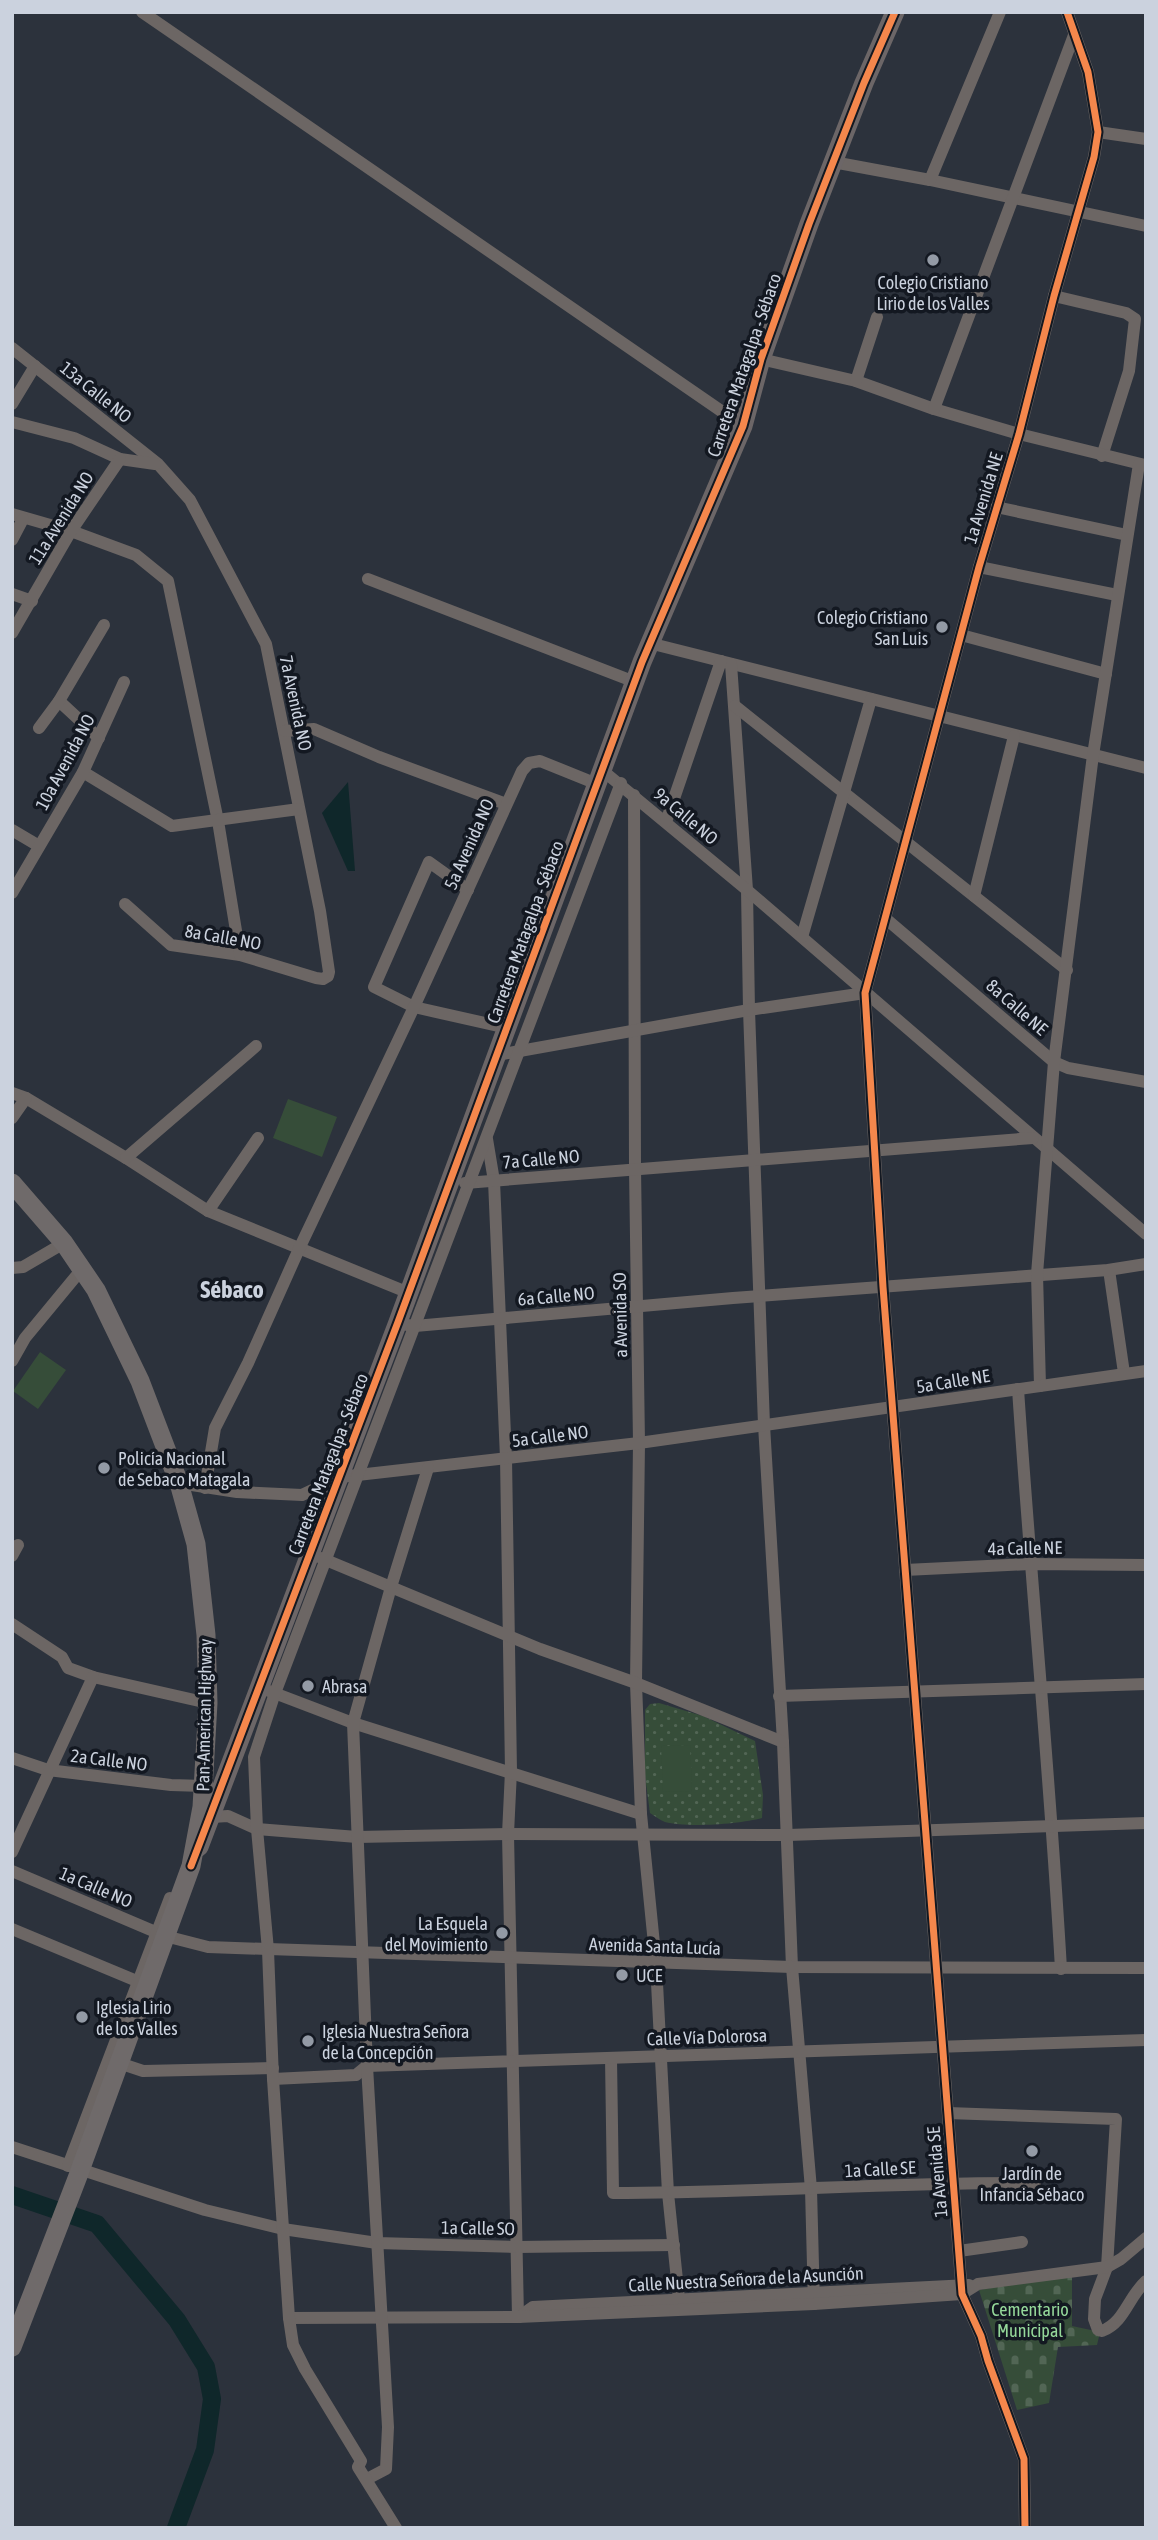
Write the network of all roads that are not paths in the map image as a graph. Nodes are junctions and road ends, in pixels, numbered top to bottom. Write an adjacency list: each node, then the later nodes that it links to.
1 (142, 12): 22 (street)
2 (895, 12): 8 (main road, Carretera Matagalpa - Sébaco)
3 (1000, 12): 9 (street)
4 (1067, 12): 5 (street, 1a Avenida NE)
5 (1074, 35): 6 (street, 1a Avenida NE); 10 (street)
6 (1098, 131): 7 (street); 11 (street, 1a Avenida NE)
7 (1146, 139)
8 (832, 162): 9 (street); 16 (main road, Carretera Matagalpa - Sébaco)
9 (930, 180): 10 (street)
10 (1014, 198): 11 (street); 20 (street)
11 (1078, 212): 12 (street); 13 (street, 1a Avenida NE)
12 (1146, 226)
13 (1054, 296): 23 (street, 1a Avenida NE); 24 (street)
14 (877, 317): 18 (street)
15 (12, 348): 17 (street, 13a Calle NO)
16 (761, 359): 18 (street); 22 (main road, Carretera Matagalpa - Sébaco)
17 (36, 366): 19 (street); 26 (street, 13a Calle NO)
18 (856, 381): 20 (street)
19 (12, 404)
20 (934, 409): 23 (street)
21 (12, 422): 25 (street)
22 (743, 426): 41 (main road, Carretera Matagalpa - Sébaco)
23 (1019, 434): 24 (street); 28 (street, 1a Avenida NE)
24 (1102, 456): 27 (street)
25 (120, 458): 26 (street); 30 (street, 11a Avenida NO)
26 (158, 464): 51 (street, 7a Avenida NO)
27 (1142, 465): 31 (street)
28 (996, 507): 31 (street); 33 (street, 1a Avenida NE)
29 (18, 517): 30 (street); 32 (street)
30 (71, 531): 37 (street, 11a Avenida NO); 63 (street)
31 (1127, 535): 36 (street)
32 (12, 540)
33 (979, 567): 36 (street); 40 (street, 1a Avenida NE)
34 (368, 579): 45 (street)
35 (12, 594): 37 (street)
36 (1117, 595): 43 (street)
37 (32, 601): 39 (street, 11a Avenida NO)
38 (104, 625): 47 (street)
39 (12, 633)
40 (961, 635): 43 (street); 49 (street, 1a Avenida NE)
41 (649, 643): 42 (street); 45 (main road, Carretera Matagalpa - Sébaco)
42 (726, 662): 46 (street); 48 (street); 64 (street)
43 (1106, 674): 54 (street)
44 (124, 682): 53 (street, 10a Avenida NO)
45 (635, 682): 57 (main road, Carretera Matagalpa - Sébaco)
46 (871, 699): 49 (street); 59 (street)
47 (59, 701): 50 (street); 53 (street)
48 (735, 706): 59 (street); 69 (street)
49 (938, 716): 52 (street); 66 (street, 1a Avenida NE)
50 (39, 728)
51 (285, 731): 61 (street); 62 (street, 7a Avenida NO)
52 (1014, 736): 54 (street); 71 (street)
53 (99, 738): 56 (street, 10a Avenida NO)
54 (1093, 755): 55 (street); 76 (street)
55 (1146, 768)
56 (83, 772): 63 (street); 67 (street, 10a Avenida NO)
57 (600, 777): 58 (street, 9a Calle NO); 61 (street, 5a Avenida NO); 81 (main road, Carretera Matagalpa - Sébaco)
58 (621, 783): 60 (street, 9a Calle NO); 84 (street)
59 (844, 792): 66 (street); 74 (street)
60 (634, 795): 64 (street, 9a Calle NO); 82 (street, a Avenida SO)
61 (506, 804): 68 (street, 5a Avenida NO)
62 (299, 809): 63 (street); 77 (street, 7a Avenida NO)
63 (218, 821): 75 (street)
64 (666, 822): 69 (street, 9a Calle NO)
65 (12, 830): 67 (street)
66 (905, 842): 71 (street); 73 (street, 1a Avenida NE)
67 (38, 846): 70 (street, 10a Avenida NO)
68 (468, 890): 79 (street, 5a Avenida NO); 79 (street)
69 (747, 890): 74 (street, 9a Calle NO); 80 (street)
70 (12, 893)
71 (974, 896): 76 (street)
72 (125, 904): 75 (street, 8a Calle NO)
73 (885, 918): 78 (street, 1a Avenida NE); 86 (street, 8a Calle NE)
74 (802, 937): 78 (street, 9a Calle NO)
75 (240, 955): 77 (street, 8a Calle NO)
76 (1067, 970): 86 (street)
77 (328, 976)
78 (865, 993): 80 (street); 93 (street, 9a Calle NO); 95 (street, 1a Avenida NE)
79 (414, 1007): 81 (street); 105 (street, 5a Avenida NO)
80 (748, 1010): 82 (street); 97 (street)
81 (507, 1028): 85 (main road, Carretera Matagalpa - Sébaco)
82 (634, 1030): 84 (street); 98 (street, a Avenida SO)
83 (256, 1046): 96 (street)
84 (520, 1051): 85 (street); 92 (street)
85 (497, 1055): 99 (main road, Carretera Matagalpa - Sébaco)
86 (1054, 1062): 87 (street, 8a Calle NE); 94 (street)
87 (1146, 1082)
88 (12, 1093): 89 (street)
89 (26, 1098): 90 (street); 96 (street)
90 (12, 1118)
91 (258, 1138): 102 (street)
92 (487, 1138): 99 (street); 100 (street)
93 (1033, 1138): 94 (street, 9a Calle NO); 95 (street, 7a Calle NO)
94 (1046, 1148): 103 (street, 9a Calle NO); 110 (street)
95 (874, 1150): 97 (street, 7a Calle NO); 111 (street, 1a Avenida NE)
96 (126, 1158): 102 (street)
97 (754, 1159): 98 (street, 7a Calle NO); 113 (street)
98 (635, 1168): 100 (street, 7a Calle NO); 114 (street, a Avenida SO)
99 (460, 1181): 100 (street, 7a Calle NO); 112 (main road, Carretera Matagalpa - Sébaco); 116 (street)
100 (494, 1181): 115 (street)
101 (12, 1183): 104 (highway, Pan-American Highway)
102 (208, 1211): 105 (street)
103 (1146, 1234)
104 (64, 1243): 107 (street); 108 (highway, Pan-American Highway)
105 (299, 1249): 112 (street); 131 (street, 5a Avenida NO)
106 (1146, 1264): 109 (street, 6a Calle NO)
107 (12, 1268)
108 (82, 1269): 118 (street); 130 (highway, Pan-American Highway)
109 (1110, 1270): 110 (street, 6a Calle NO); 121 (street)
110 (1037, 1274): 111 (street, 6a Calle NO); 122 (street)
111 (883, 1287): 113 (street, 6a Calle NO); 124 (street, 1a Avenida NE)
112 (409, 1293): 116 (main road, Carretera Matagalpa - Sébaco)
113 (760, 1296): 114 (street, 6a Calle NO); 125 (street)
114 (637, 1306): 115 (street, 6a Calle NO); 126 (street, a Avenida SO)
115 (499, 1319): 116 (street, 6a Calle NO); 127 (street)
116 (407, 1324): 129 (main road, Carretera Matagalpa - Sébaco)
117 (12, 1329): 118 (street)
118 (25, 1338): 119 (street)
119 (12, 1361)
120 (1146, 1371): 121 (street, 5a Calle NE)
121 (1124, 1373): 122 (street, 5a Calle NE)
122 (1040, 1387): 123 (street, 5a Calle NE)
123 (1018, 1389): 124 (street, 5a Calle NE); 133 (street)
124 (892, 1408): 125 (street, 5a Calle NE); 135 (street, 1a Avenida NE)
125 (764, 1425): 126 (street, 5a Calle NO); 145 (street)
126 (639, 1443): 127 (street, 5a Calle NO); 140 (street, a Avenida SO)
127 (506, 1458): 128 (street, 5a Calle NO); 138 (street)
128 (428, 1468): 129 (street, 5a Calle NO); 136 (street)
129 (349, 1476): 131 (street, 5a Calle NO); 132 (main road, Carretera Matagalpa - Sébaco)
130 (179, 1483): 131 (street, 5a Calle NO); 146 (highway, Pan-American Highway)
131 (205, 1488)
132 (318, 1557): 136 (street); 143 (main road, Carretera Matagalpa - Sébaco)
133 (1030, 1564): 134 (street, 4a Calle NE); 135 (street, 4a Calle NE); 142 (street)
134 (1146, 1565)
135 (905, 1570): 144 (street, 1a Avenida NE)
136 (391, 1587): 138 (street); 147 (street)
137 (12, 1624): 139 (street)
138 (508, 1635): 140 (street); 151 (street)
139 (93, 1677): 146 (street); 150 (street)
140 (636, 1683): 148 (street); 153 (street, a Avenida SO)
141 (1146, 1684): 142 (street)
142 (1042, 1687): 144 (street); 156 (street)
143 (267, 1690): 147 (street); 154 (main road, Carretera Matagalpa - Sébaco); 157 (street)
144 (915, 1692): 145 (street); 158 (street, 1a Avenida NE)
145 (779, 1696): 148 (street)
146 (208, 1703): 152 (highway, Pan-American Highway)
147 (353, 1723): 151 (street); 162 (street)
148 (783, 1742): 161 (street)
149 (12, 1758): 150 (street, 2a Calle NO)
150 (48, 1770): 152 (street, 2a Calle NO); 163 (street)
151 (510, 1771): 153 (street); 159 (street)
152 (204, 1786): 164 (highway, Pan-American Highway)
153 (641, 1814): 160 (street, a Avenida SO)
154 (212, 1817): 157 (street); 164 (main road, Carretera Matagalpa - Sébaco)
155 (1146, 1823): 156 (street)
156 (1053, 1826): 158 (street); 175 (street)
157 (257, 1829): 162 (street); 168 (street)
158 (926, 1830): 161 (street); 174 (street, 1a Avenida NE)
159 (508, 1834): 160 (street); 162 (street); 170 (street)
160 (645, 1834): 161 (street); 171 (street, a Avenida SO)
161 (788, 1835): 172 (street)
162 (357, 1838): 169 (street)
163 (12, 1852)
164 (191, 1866): 167 (highway, Pan-American Highway)
165 (12, 1871): 167 (street, 1a Calle NO)
166 (12, 1929): 176 (street)
167 (161, 1934): 168 (street, Avenida Santa Lucía); 176 (highway, Pan-American Highway)
168 (268, 1950): 169 (street, Avenida Santa Lucía); 185 (street)
169 (364, 1951): 170 (street, Avenida Santa Lucía); 184 (street)
170 (512, 1958): 171 (street, Avenida Santa Lucía); 182 (street)
171 (656, 1964): 172 (street, Avenida Santa Lucía); 180 (street, a Avenida SO)
172 (792, 1967): 174 (street, Avenida Santa Lucía); 179 (street)
173 (1146, 1968): 175 (street, Avenida Santa Lucía)
174 (937, 1969): 175 (street, Avenida Santa Lucía); 178 (street)
175 (1061, 1969)
176 (142, 1984): 183 (highway, Pan-American Highway); 188 (street)
177 (1146, 2040): 178 (street, Calle Vía Dolorosa)
178 (943, 2047): 179 (street, Calle Vía Dolorosa); 186 (street, 1a Avenida SE)
179 (798, 2052): 180 (street, Calle Vía Dolorosa); 191 (street)
180 (661, 2056): 181 (street, Calle Vía Dolorosa); 192 (street, a Avenida SO)
181 (611, 2058): 182 (street, Calle Vía Dolorosa); 192 (street)
182 (513, 2061): 184 (street, Calle Vía Dolorosa); 198 (street)
183 (119, 2063): 185 (street, Calle Vía Dolorosa); 188 (highway, Pan-American Highway)
184 (367, 2066): 185 (street, Calle Vía Dolorosa); 196 (street)
185 (273, 2073): 193 (street)
186 (948, 2113): 189 (street, 1a Avenida SE); 200 (street)
187 (12, 2147): 188 (street)
188 (75, 2172): 193 (street, 1a Calle SO); 208 (highway, Pan-American Highway)
189 (954, 2183): 190 (street, 1a Calle SE); 191 (street, 1a Calle SE); 199 (street, 1a Avenida SE)
190 (1035, 2183)
191 (811, 2189): 192 (street); 203 (street)
192 (668, 2193): 197 (street, a Avenida SO)
193 (283, 2229): 196 (street, 1a Calle SO); 206 (street)
194 (1146, 2238): 200 (street)
195 (1022, 2242): 199 (street)
196 (377, 2243): 198 (street, 1a Calle SO); 207 (street)
197 (674, 2245): 198 (street, 1a Calle SO); 204 (street, a Avenida SO)
198 (517, 2247): 205 (street)
199 (959, 2251): 202 (street, 1a Avenida SE)
200 (1107, 2267): 201 (street); 202 (street, Calle Nuestra Señora de la Asunción)
201 (1146, 2281)
202 (962, 2289): 203 (street, Calle Nuestra Señora de la Asunción); 211 (street, 1a Avenida SE)
203 (813, 2299): 204 (street, Calle Nuestra Señora de la Asunción)
204 (680, 2305): 205 (street, Calle Nuestra Señora de la Asunción)
205 (519, 2317): 207 (street, Calle Nuestra Señora de la Asunción)
206 (289, 2318): 207 (street, Calle Nuestra Señora de la Asunción); 209 (street)
207 (381, 2318): 209 (street)
208 (12, 2347)
209 (367, 2479): 210 (street)
210 (396, 2528)
211 (1025, 2528)

